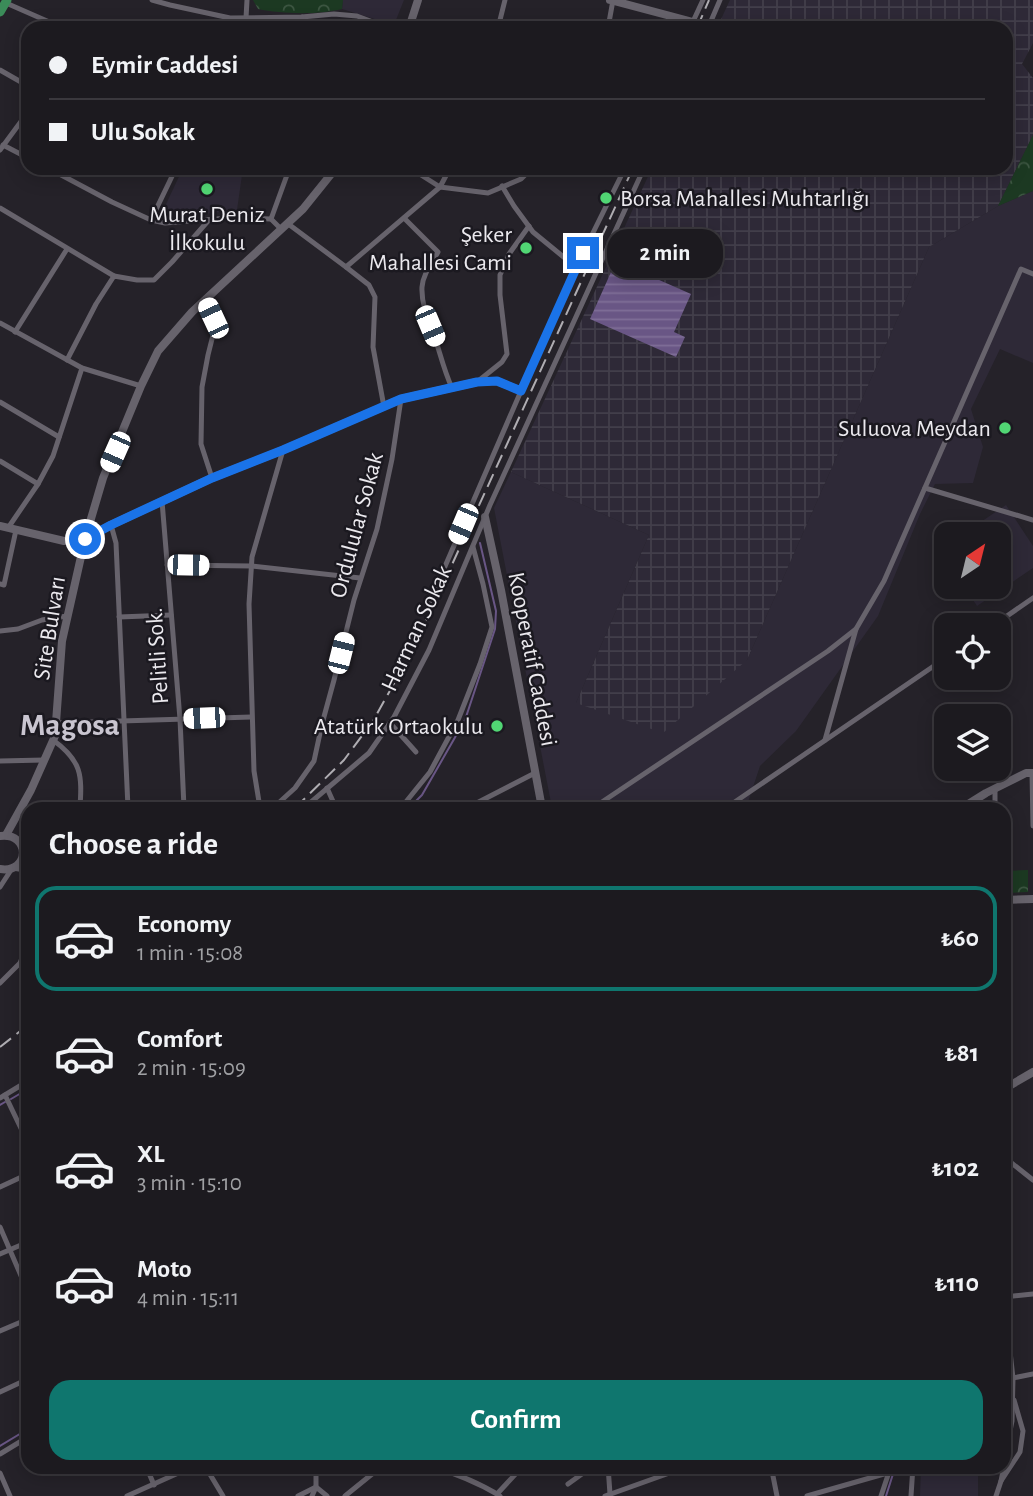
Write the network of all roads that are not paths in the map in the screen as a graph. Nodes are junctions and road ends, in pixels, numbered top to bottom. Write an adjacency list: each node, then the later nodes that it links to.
1 (152, 0): 11 (street)
2 (247, 0): 11 (street)
3 (418, 0): 15 (street)
4 (505, 0): 16 (street)
5 (612, 0): 17 (street); 18 (street)
6 (703, 0): 19 (street)
7 (720, 0): 20 (street)
8 (6, 1): 9 (main road); 12 (street)
9 (0, 12)
10 (302, 17): 11 (street); 13 (street); 14 (street)
11 (246, 18)
12 (48, 21)
13 (302, 21)
14 (370, 21)
15 (411, 21)
16 (500, 21)
17 (609, 21)
18 (679, 21)
19 (694, 21)
20 (711, 21)
21 (0, 70): 22 (street)
22 (21, 82)
23 (21, 121): 24 (street)
24 (1, 146): 25 (street)
25 (21, 155)
26 (61, 175): 39 (street)
27 (173, 175): 39 (street)
28 (287, 175): 40 (street)
29 (330, 175): 42 (street, Site Bulvarı)
30 (421, 175): 36 (street)
31 (446, 175): 36 (street)
32 (525, 175): 35 (street)
33 (620, 175): 46 (street)
34 (640, 175): 68 (street, Harman Sokak)
35 (502, 186): 36 (street); 43 (street)
36 (440, 187): 38 (street)
37 (1, 211): 44 (street)
38 (404, 218): 45 (street); 56 (street)
39 (151, 219): 41 (street)
40 (271, 219): 41 (street); 42 (street)
41 (208, 220): 48 (street)
42 (284, 226): 45 (street); 49 (street, Site Bulvarı)
43 (529, 226): 46 (street); 54 (street)
44 (68, 249): 48 (street); 51 (street)
45 (346, 267): 60 (street)
46 (577, 268): 57 (street)
47 (1033, 274): 66 (street)
48 (114, 276): 52 (street)
49 (205, 302): 55 (street, Site Bulvarı); 64 (street)
50 (0, 323): 51 (street)
51 (15, 332): 52 (street)
52 (67, 360): 53 (street)
53 (82, 368): 55 (street); 61 (street)
54 (477, 382): 56 (street); 57 (street)
55 (141, 386): 72 (street, Site Bulvarı)
56 (452, 388): 58 (street)
57 (521, 391): 79 (street)
58 (401, 399): 60 (street); 76 (street, Ordulular Sokak)
59 (0, 402): 61 (street)
60 (384, 407): 62 (street)
61 (59, 437): 65 (street)
62 (283, 450): 64 (street); 75 (street)
63 (0, 461): 65 (street)
64 (212, 478): 67 (street)
65 (38, 484): 71 (street)
66 (925, 488): 69 (street); 84 (street)
67 (162, 501): 70 (street); 74 (street, Pelitli Sok.)
68 (485, 517): 73 (street, Harman Sokak); 97 (street, Kooperatif Caddesi)
69 (1033, 520)
70 (111, 525): 72 (street); 83 (street)
71 (8, 528): 72 (street); 77 (street)
72 (85, 539): 82 (street, Site Bulvarı)
73 (472, 547): 91 (street, Harman Sokak); 109 (street)
74 (167, 565): 75 (street); 81 (street, Pelitli Sok.)
75 (252, 566): 76 (street); 87 (street)
76 (360, 578): 106 (street, Ordulular Sokak)
77 (0, 584)
78 (1033, 598): 80 (street)
79 (430, 601)
80 (1011, 613)
81 (172, 615): 83 (street); 88 (street, Pelitli Sok.)
82 (67, 616): 85 (street); 90 (street, Site Bulvarı)
83 (119, 617): 89 (street)
84 (856, 629): 93 (street); 112 (street)
85 (0, 631)
86 (934, 666): 93 (street)
87 (251, 717): 88 (street); 105 (street)
88 (180, 719): 89 (street); 104 (street, Pelitli Sok.)
89 (124, 721): 90 (street); 103 (street)
90 (56, 723): 92 (street, Site Bulvarı)
91 (390, 723): 94 (street); 99 (street, Harman Sokak)
92 (53, 740): 95 (street, Site Bulvarı); 102 (street)
93 (825, 741): 113 (street)
94 (416, 752)
95 (44, 760): 96 (street); 101 (street, Site Bulvarı)
96 (0, 761)
97 (535, 773): 110 (street); 111 (street, Kooperatif Caddesi)
98 (1033, 773): 100 (street); 117 (street)
99 (327, 788): 107 (street, Harman Sokak); 108 (street)
100 (995, 789): 114 (street); 115 (street)
101 (24, 802)
102 (80, 802)
103 (128, 802)
104 (184, 802)
105 (259, 802)
106 (280, 802)
107 (311, 802)
108 (333, 802)
109 (406, 802)
110 (479, 802)
111 (541, 802)
112 (602, 802)
113 (735, 802)
114 (972, 802)
115 (995, 802)
116 (21, 806): 118 (street, Site Bulvarı)
117 (1033, 826)
118 (3, 835): 119 (street)
119 (18, 841): 120 (street); 121 (street)
120 (21, 842)
121 (21, 847)
122 (21, 859): 123 (street)
123 (13, 868): 124 (street); 125 (street); 126 (street)
124 (0, 869)
125 (21, 869)
126 (0, 887)
127 (1033, 898): 128 (street)
128 (1011, 900)
129 (21, 959): 130 (street)
130 (0, 983)
131 (1033, 1072): 133 (street)
132 (21, 1085): 134 (street)
133 (1011, 1085)
134 (2, 1096): 135 (street)
135 (21, 1130)
136 (1011, 1163): 138 (street)
137 (21, 1177): 139 (street)
138 (1033, 1180)
139 (0, 1186)
140 (0, 1227): 142 (street)
141 (21, 1245): 142 (street)
142 (10, 1250): 143 (street); 144 (street)
143 (0, 1254)
144 (21, 1276)
145 (1033, 1294): 146 (street)
146 (1011, 1295)
147 (21, 1322): 148 (street)
148 (0, 1331)
149 (1011, 1360): 151 (street)
150 (1033, 1374): 151 (street)
151 (1013, 1378): 154 (street)
152 (21, 1382): 153 (street)
153 (0, 1392)
154 (1013, 1397): 155 (street); 158 (street)
155 (1011, 1426)
156 (21, 1441): 157 (street)
157 (0, 1454)
158 (1011, 1466)
159 (0, 1473): 182 (street)
160 (149, 1474): 178 (street)
161 (177, 1474): 178 (street)
162 (210, 1474): 184 (street)
163 (316, 1474): 179 (street)
164 (372, 1474): 188 (street)
165 (459, 1474): 180 (street)
166 (516, 1474): 180 (street)
167 (582, 1474): 177 (street)
168 (608, 1474): 181 (street)
169 (667, 1474): 181 (street)
170 (772, 1474): 189 (street)
171 (877, 1474): 190 (street)
172 (889, 1474): 191 (street)
173 (912, 1474): 192 (street)
174 (1002, 1474): 176 (street)
175 (1006, 1474): 176 (street)
176 (1001, 1481): 193 (street)
177 (568, 1484)
178 (154, 1485): 183 (street)
179 (316, 1487): 185 (street); 186 (street); 187 (street)
180 (499, 1495)
181 (608, 1495)
182 (9, 1496)
183 (127, 1496)
184 (223, 1496)
185 (299, 1496)
186 (312, 1496)
187 (327, 1496)
188 (345, 1496)
189 (776, 1496)
190 (807, 1496)
191 (881, 1496)
192 (911, 1496)
193 (996, 1496)

